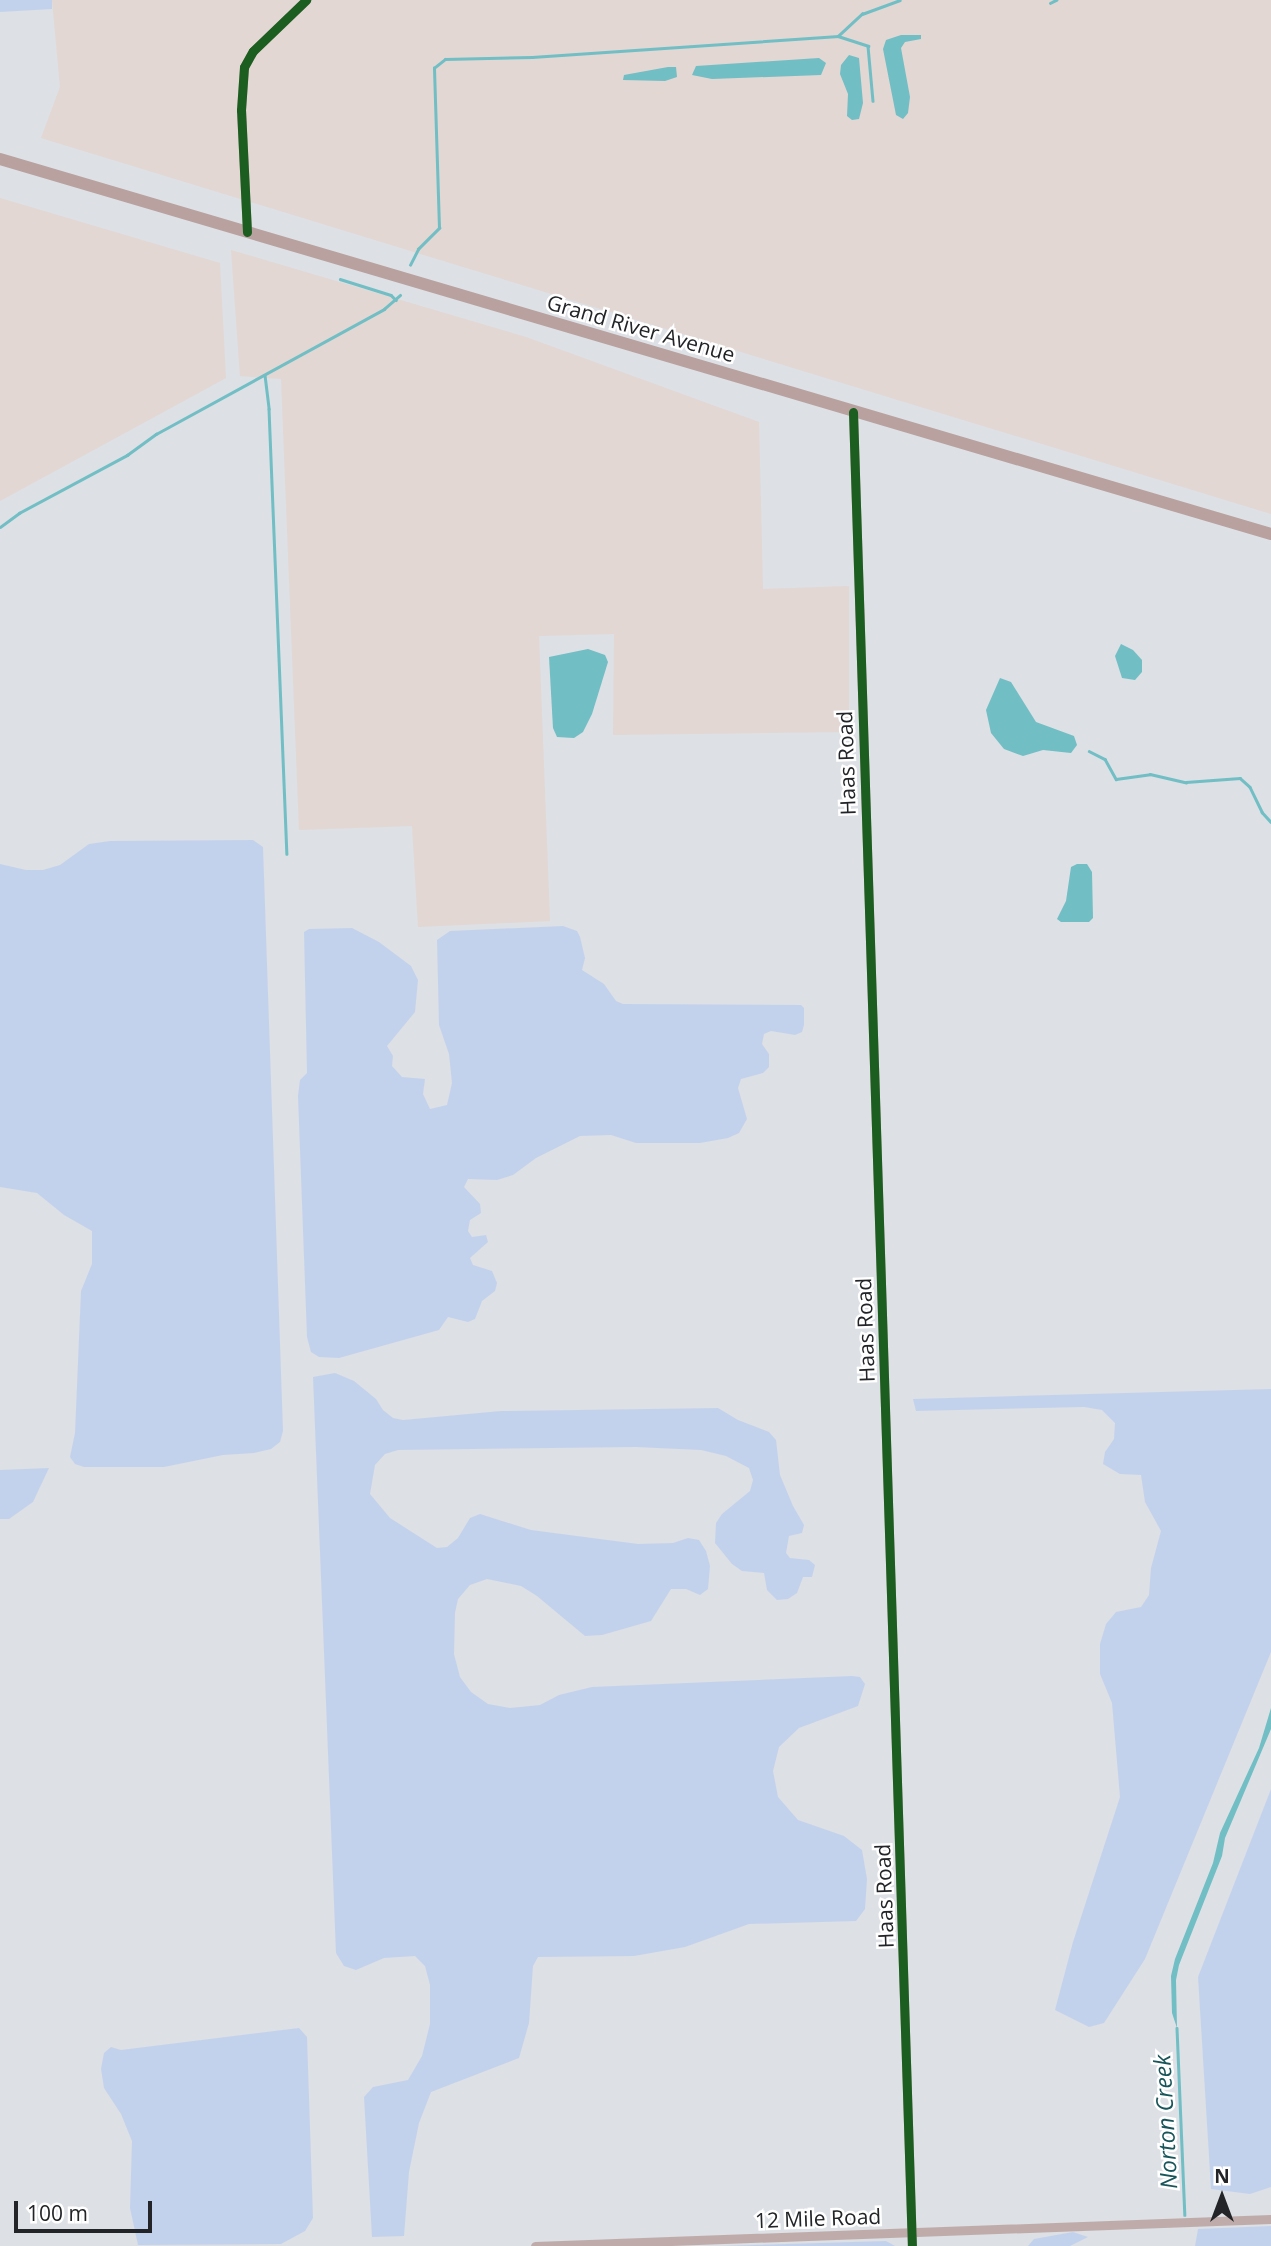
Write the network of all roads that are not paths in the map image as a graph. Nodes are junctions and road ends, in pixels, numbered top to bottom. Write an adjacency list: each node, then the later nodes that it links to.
1 (306, 0): 3 (street)
2 (0, 159): 3 (main road, Grand River Avenue)
3 (247, 232): 4 (main road, Grand River Avenue)
4 (853, 412): 5 (main road, Grand River Avenue); 7 (street, Haas Road)
5 (1271, 534)
6 (1271, 2219): 7 (street, 12 Mile Road)
7 (911, 2231): 8 (street, 12 Mile Road); 9 (street, Haas Road)
8 (535, 2246)
9 (912, 2246)

